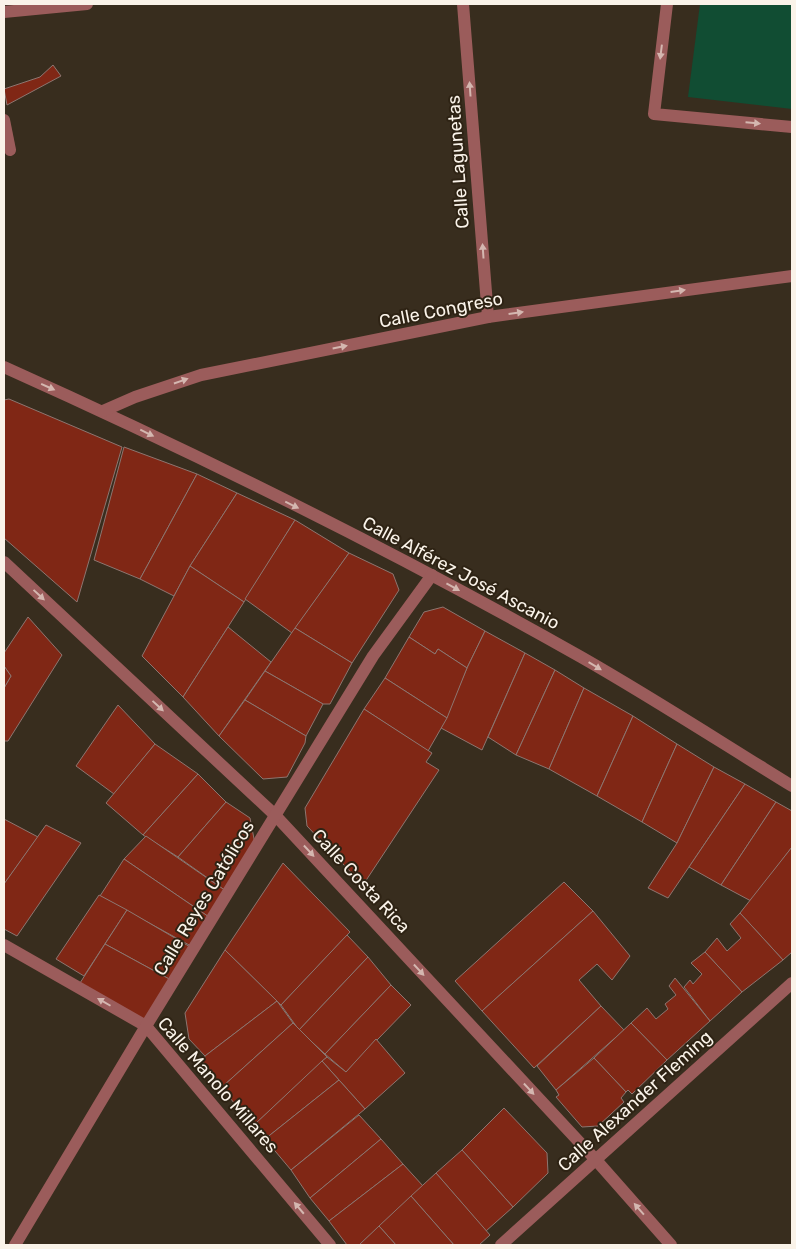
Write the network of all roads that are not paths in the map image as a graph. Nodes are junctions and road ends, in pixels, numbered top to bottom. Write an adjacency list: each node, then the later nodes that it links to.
1 (87, 4): 4 (street)
2 (463, 4): 9 (street, Calle Lagunetas, one-way to 2)
3 (667, 4): 6 (street, one-way to 6)
4 (4, 12)
5 (4, 120): 7 (street)
6 (792, 127)
7 (10, 150)
8 (792, 276): 9 (street, Calle Congreso, one-way to 8)
9 (488, 317): 11 (street, Calle Congreso, one-way to 9)
10 (4, 367): 11 (street, Calle Alférez José Ascanio, one-way to 11)
11 (103, 411): 13 (street, Calle Alférez José Ascanio, one-way to 13)
12 (4, 562): 15 (street, Calle Costa Rica, one-way to 15)
13 (432, 576): 14 (street, Calle Alférez José Ascanio, one-way to 14); 15 (street, Calle Reyes Católicos)
14 (792, 786)
15 (275, 815): 18 (street, Calle Reyes Católicos); 19 (street, Calle Costa Rica, one-way to 19)
16 (4, 945): 18 (street, Calle Manolo Millares, one-way to 16)
17 (792, 983): 19 (street, Calle Alexander Fleming)
18 (146, 1026): 20 (street, Calle Reyes Católicos); 21 (street, Calle Manolo Millares, one-way to 18)
19 (596, 1160): 22 (street, Calle Alexander Fleming); 23 (street, Calle Costa Rica, one-way to 19)
20 (15, 1245)
21 (330, 1245)
22 (501, 1245)
23 (671, 1245)

